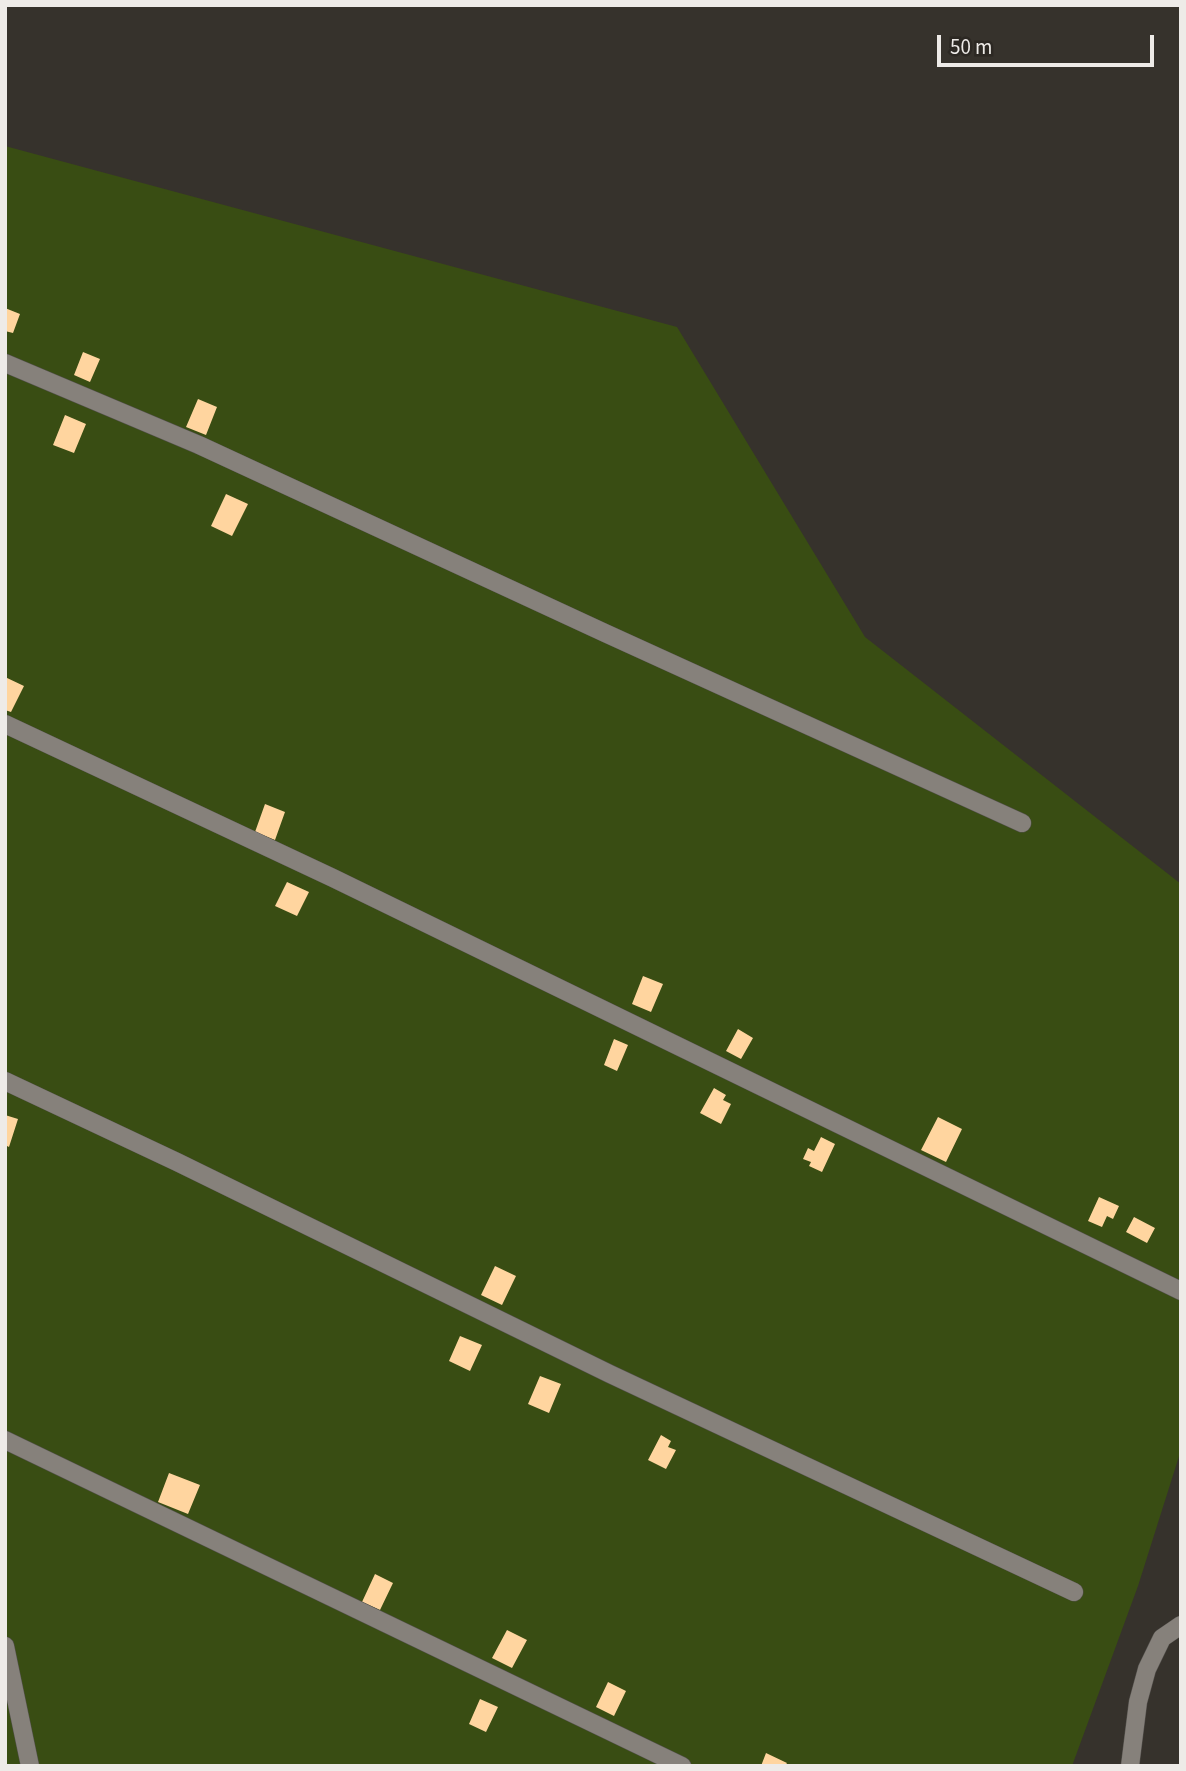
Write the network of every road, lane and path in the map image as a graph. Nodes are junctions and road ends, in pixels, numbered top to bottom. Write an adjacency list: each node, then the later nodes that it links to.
1 (5, 363): 3 (street)
2 (5, 724): 5 (street)
3 (1022, 822)
4 (5, 1081): 7 (street)
5 (1181, 1291)
6 (5, 1440): 11 (street)
7 (1074, 1592)
8 (1181, 1625): 12 (street)
9 (5, 1646): 10 (street)
10 (30, 1766)
11 (682, 1766)
12 (1130, 1766)

